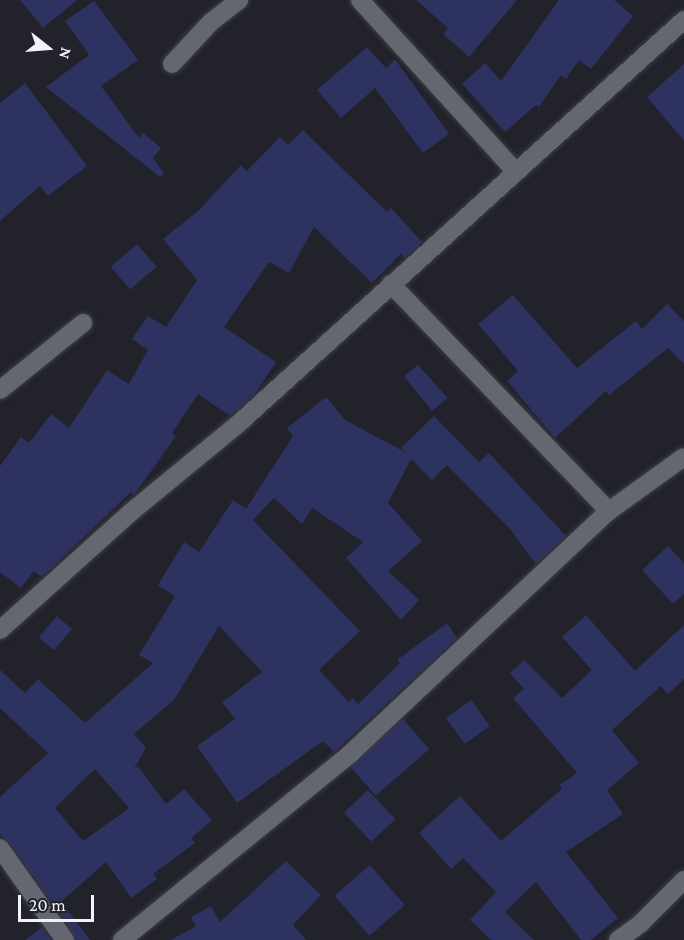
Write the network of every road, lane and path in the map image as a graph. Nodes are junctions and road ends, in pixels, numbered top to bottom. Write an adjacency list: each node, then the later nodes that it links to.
1 (239, 0): 4 (street)
2 (360, 0): 5 (street)
3 (684, 20): 5 (street)
4 (172, 64)
5 (515, 171): 6 (street)
6 (391, 284): 10 (street); 11 (street)
7 (83, 323): 8 (street)
8 (0, 390)
9 (684, 457): 10 (street)
10 (609, 511): 15 (street)
11 (0, 630)
12 (0, 848): 14 (street)
13 (684, 880): 16 (street)
14 (64, 940)
15 (122, 940)
16 (618, 940)

